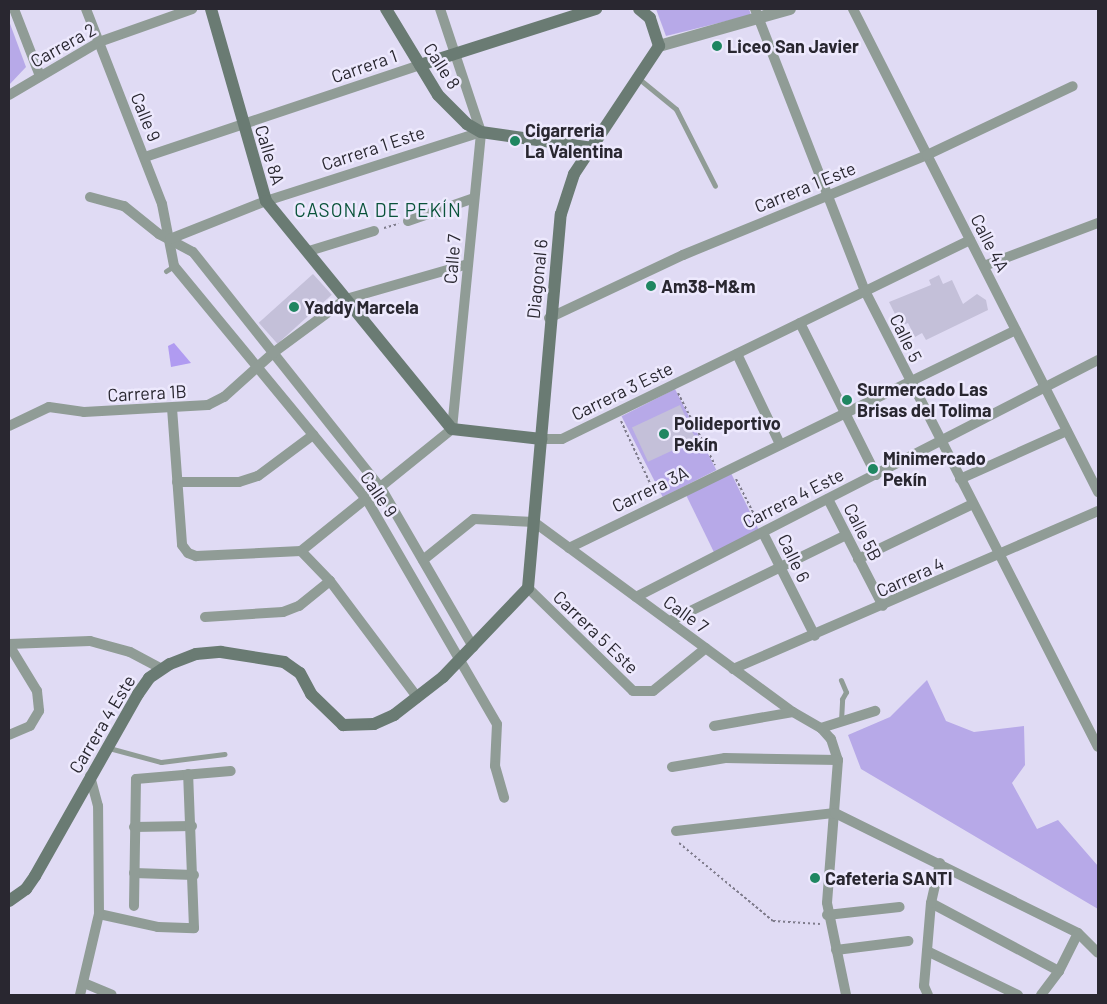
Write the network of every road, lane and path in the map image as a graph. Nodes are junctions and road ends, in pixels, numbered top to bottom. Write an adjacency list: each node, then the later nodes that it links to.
1 (14, 9): 16 (street)
2 (86, 9): 12 (street, Calle 9)
3 (192, 9): 12 (street, Carrera 2)
4 (211, 9): 20 (main road, Calle 8A)
5 (386, 9): 15 (main road, Calle 8)
6 (440, 9): 14 (street, Calle 7)
7 (596, 9): 14 (main road, Carrera 1)
8 (639, 9): 13 (main road)
9 (790, 9): 11 (street)
10 (853, 9): 23 (street, Calle 4A)
11 (756, 13): 13 (street); 27 (street, Calle 5)
12 (99, 42): 16 (street, Carrera 2); 24 (street, Calle 9)
13 (659, 46): 17 (main road, Diagonal 6)
14 (455, 54): 15 (main road, Carrera 1); 21 (street, Calle 7)
15 (420, 65): 20 (street, Carrera 1); 21 (main road, Calle 8)
16 (40, 76): 19 (street, Carrera 2)
17 (638, 78): 22 (main road, Diagonal 6); 25 (lane)
18 (1073, 86): 23 (street, Carrera 1 Este)
19 (9, 95)
20 (242, 126): 24 (street, Carrera 1); 29 (main road, Calle 8A)
21 (480, 132): 22 (main road, Carrera 1 Este); 28 (street, Calle 7); 29 (street, Carrera 1 Este)
22 (593, 148): 40 (main road, Diagonal 6)
23 (927, 155): 27 (street, Carrera 1 Este); 34 (street, Calle 4A)
24 (145, 157): 33 (street, Calle 9)
25 (715, 186)
26 (90, 197): 33 (street)
27 (827, 197): 38 (street, Calle 5); 40 (street, Carrera 1 Este)
28 (474, 198): 30 (street); 36 (street, Calle 7)
29 (266, 201): 33 (street, Carrera 1 Este); 35 (main road, Calle 8A)
30 (408, 221): 32 (path)
31 (1098, 223): 37 (street)
32 (374, 231): 35 (street)
33 (170, 239): 43 (street, Calle 9); 46 (street, Calle 9)
34 (970, 240): 37 (street, Calle 4A); 38 (street, Carrera 3 Este)
35 (309, 251): 39 (main road, Calle 8A)
36 (468, 264): 39 (street); 54 (street, Calle 7)
37 (984, 266): 42 (street, Calle 4A)
38 (864, 289): 41 (street, Carrera 3 Este); 47 (street, Calle 5)
39 (346, 299): 43 (street, Carrera 1B); 54 (main road, Calle 8A)
40 (550, 318): 57 (main road, Diagonal 6)
41 (800, 323): 44 (street, Carrera 3 Este); 52 (street)
42 (1016, 330): 47 (street, Carrera 3A); 49 (street, Calle 4A)
43 (273, 353): 46 (street, Carrera 1B); 65 (street, Calle 9)
44 (737, 354): 48 (street, Carrera 3 Este); 59 (street)
45 (1098, 360): 49 (street, Carrera 4 Este)
46 (256, 366): 50 (street, Carrera 1B); 56 (street, Calle 9)
47 (909, 382): 52 (street, Carrera 3A); 58 (street, Calle 5)
48 (674, 384): 51 (street, Carrera 3 Este); 61 (path)
49 (1045, 388): 55 (street, Calle 4A); 58 (street, Carrera 4 Este)
50 (172, 408): 53 (street, Carrera 1B); 64 (street)
51 (617, 412): 57 (street, Carrera 3 Este); 69 (path)
52 (844, 413): 59 (street, Carrera 3A); 62 (street)
53 (9, 426)
54 (452, 429): 57 (main road, Carrera 3 Este); 65 (street)
55 (1067, 431): 63 (street); 66 (street, Calle 4A)
56 (313, 435): 64 (street); 67 (street, Calle 9)
57 (542, 439): 72 (main road, Diagonal 6)
58 (941, 441): 62 (street, Carrera 4 Este); 63 (street, Calle 5)
59 (780, 444): 60 (street, Carrera 3A)
60 (731, 468): 61 (street, Carrera 3A); 73 (path, Calle 6)
61 (719, 474): 69 (street, Carrera 3A)
62 (876, 475): 68 (street, Carrera 4 Este)
63 (960, 479): 70 (street, Calle 5)
64 (176, 482): 76 (street)
65 (381, 488): 67 (street); 79 (street, Calle 9)
66 (1098, 492)
67 (367, 500): 76 (street); 91 (street, Calle 9)
68 (828, 500): 73 (street, Carrera 4 Este); 74 (street, Calle 5B)
69 (659, 503): 75 (street, Carrera 3A)
70 (973, 504): 77 (street, Calle 5); 78 (street)
71 (1098, 511): 77 (street, Carrera 4)
72 (534, 522): 75 (street, Calle 7); 79 (street); 82 (main road, Diagonal 6)
73 (764, 533): 80 (street, Calle 6); 83 (street, Carrera 4 Este)
74 (846, 535): 78 (street, Calle 5B); 80 (street)
75 (569, 548): 83 (street, Calle 7)
76 (301, 552): 81 (street)
77 (997, 556): 84 (street, Carrera 4); 102 (street, Calle 5)
78 (858, 559): 84 (street, Calle 5B)
79 (423, 560): 89 (street, Calle 9)
80 (781, 568): 86 (street); 87 (street, Calle 6)
81 (330, 581): 85 (street); 95 (street)
82 (528, 588): 89 (main road, Carrera 4 Este); 90 (street, Carrera 5 Este)
83 (636, 597): 86 (street, Calle 7)
84 (883, 606): 87 (street, Carrera 4)
85 (205, 617)
86 (670, 621): 90 (street, Calle 7)
87 (815, 636): 92 (street, Carrera 4)
88 (9, 645): 93 (street, Carrera 4 Este); 101 (street)
89 (473, 647): 91 (main road, Carrera 4 Este)
90 (706, 648): 92 (street, Calle 7)
91 (459, 663): 95 (main road, Carrera 4 Este); 110 (street, Calle 9)
92 (734, 668): 97 (street, Calle 7)
93 (162, 669): 95 (main road, Carrera 4 Este); 103 (main road, Carrera 4 Este)
94 (841, 680): 98 (lane)
95 (418, 698)
96 (876, 711): 98 (street)
97 (793, 712): 99 (street); 100 (street, Calle 7)
98 (841, 722): 100 (street)
99 (714, 726)
100 (821, 728): 105 (street)
101 (9, 735)
102 (1098, 747)
103 (106, 748): 104 (lane); 109 (main road, Carrera 4 Este)
104 (225, 754)
105 (838, 760): 106 (street); 111 (street)
106 (672, 767)
107 (231, 771): 108 (street)
108 (188, 774): 112 (street); 113 (street)
109 (90, 776): 118 (main road, Carrera 4 Este); 122 (street)
110 (504, 798)
111 (835, 813): 114 (street); 115 (street); 123 (street)
112 (192, 826): 113 (street); 117 (street)
113 (134, 827): 116 (street)
114 (676, 831): 123 (path)
115 (940, 864): 119 (street); 124 (street)
116 (134, 873): 117 (street); 120 (street)
117 (194, 875): 122 (street)
118 (9, 901)
119 (931, 903): 127 (street); 129 (street)
120 (134, 906)
121 (900, 907): 123 (street)
122 (99, 914): 130 (street)
123 (829, 920): 126 (street)
124 (1078, 933): 128 (street); 129 (street)
125 (908, 941): 126 (street)
126 (836, 950): 133 (street)
127 (927, 951): 134 (street); 135 (street)
128 (1098, 953)
129 (1060, 972): 136 (street)
130 (84, 983): 131 (street); 132 (street)
131 (80, 995)
132 (112, 995)
133 (846, 995)
134 (928, 995)
135 (1018, 995)
136 (1040, 995)

